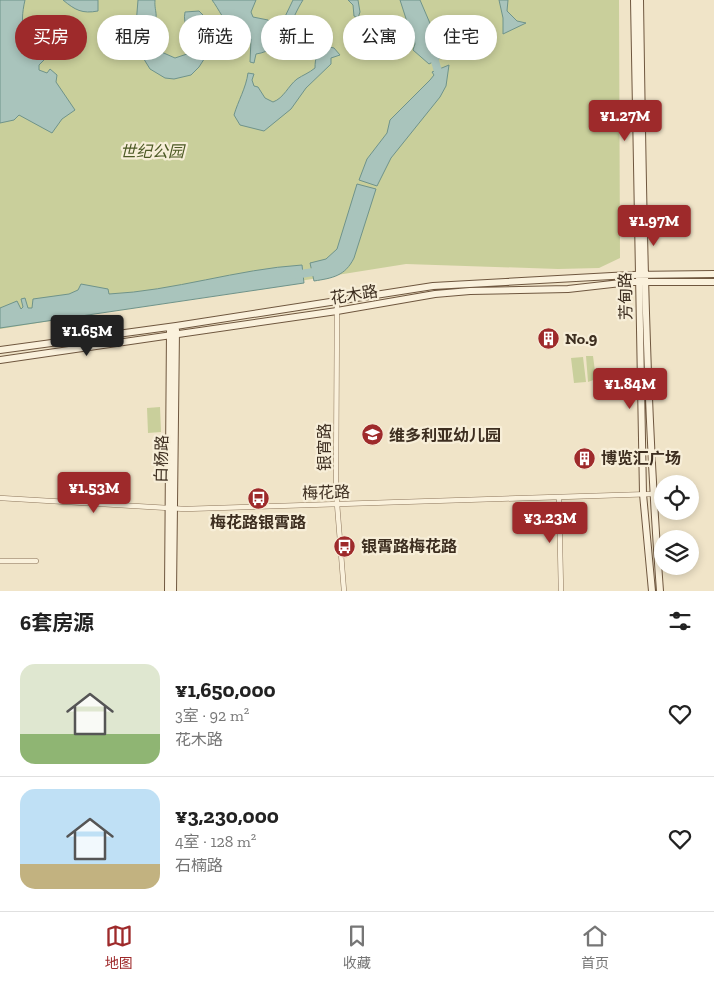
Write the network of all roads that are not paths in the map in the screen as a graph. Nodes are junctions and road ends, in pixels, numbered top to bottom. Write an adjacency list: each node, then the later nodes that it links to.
1 (634, 0): 4 (main road, 芳甸路)
2 (640, 0): 4 (main road, 芳甸路)
3 (714, 274): 4 (main road, 花木路)
4 (641, 275): 5 (main road, 芳甸路); 7 (main road, 花木路)
5 (641, 282): 6 (main road, 花木路); 8 (main road, 花木路); 12 (main road, 芳甸路); 13 (main road, 芳甸路)
6 (714, 282)
7 (337, 302): 8 (street, 银宵路); 9 (main road, 花木路)
8 (337, 311): 9 (main road, 花木路); 16 (street, 银宵路)
9 (173, 330): 10 (main road, 花木路); 11 (main road, 花木路); 17 (main road, 白杨路)
10 (0, 350)
11 (0, 360)
12 (642, 494): 13 (street, 梅花路); 14 (street, 梅花路); 24 (main road, 芳甸路)
13 (652, 494): 25 (main road, 芳甸路)
14 (559, 497): 16 (street, 梅花路); 23 (street)
15 (0, 498): 17 (street, 梅花路)
16 (336, 504): 17 (street, 梅花路); 22 (street, 银宵路)
17 (171, 509): 20 (main road, 白杨路); 21 (main road, 白杨路)
18 (0, 561): 19 (street)
19 (36, 561)
20 (168, 591)
21 (173, 591)
22 (344, 591)
23 (560, 591)
24 (652, 591)
25 (660, 591)

